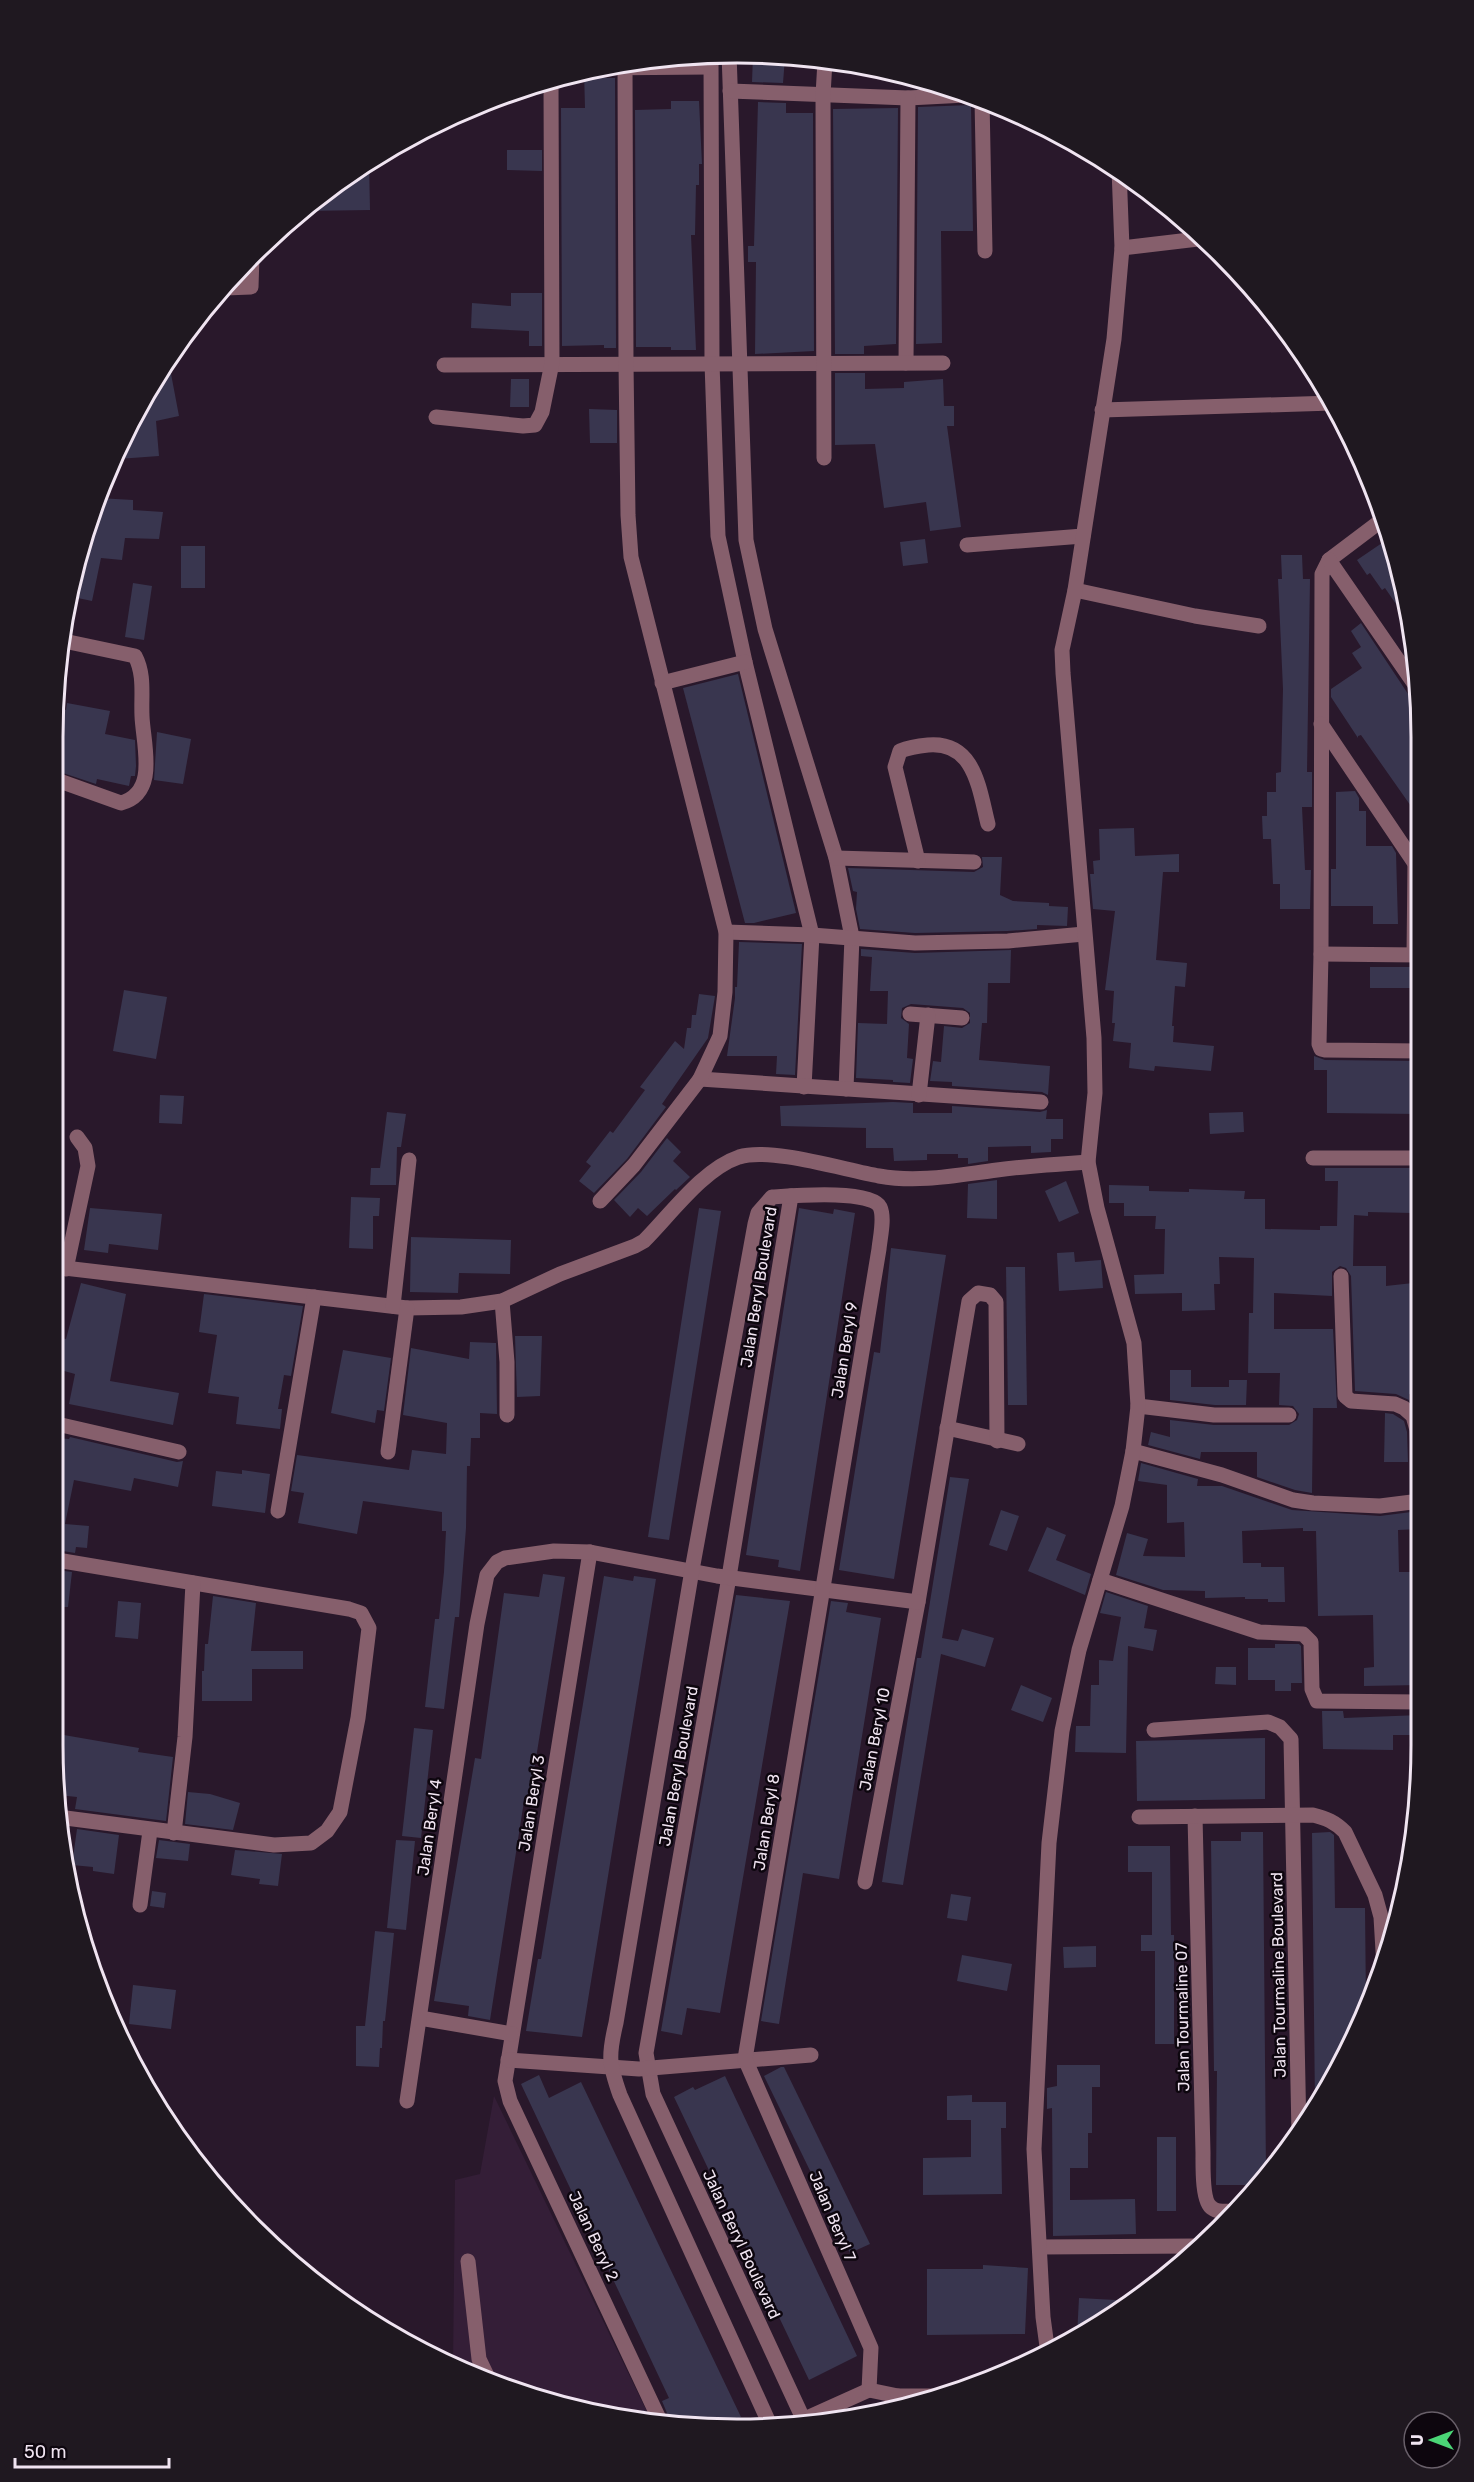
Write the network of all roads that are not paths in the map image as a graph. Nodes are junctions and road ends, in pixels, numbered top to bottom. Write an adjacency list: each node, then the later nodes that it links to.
1 (729, 63): 6 (street)
2 (710, 64): 19 (street)
3 (825, 69): 7 (street)
4 (625, 73): 18 (street)
5 (551, 90): 17 (street)
6 (730, 91): 7 (street); 23 (street)
7 (823, 95): 9 (street); 20 (street)
8 (944, 96): 9 (street)
9 (908, 98): 21 (street)
10 (982, 109): 14 (street)
11 (1120, 183): 13 (street)
12 (1192, 240): 13 (street)
13 (1122, 248): 26 (street)
14 (985, 251)
15 (252, 269): 16 (street)
16 (235, 287)
17 (552, 363): 18 (street); 24 (street); 27 (street)
18 (626, 363): 19 (street); 40 (street)
19 (712, 363): 23 (street); 36 (street)
20 (824, 363): 21 (street); 23 (street); 28 (street)
21 (906, 363): 22 (street)
22 (943, 363)
23 (741, 364): 35 (street)
24 (444, 365)
25 (1323, 403): 26 (street)
26 (1102, 410): 30 (street)
27 (436, 417)
28 (824, 458)
29 (1376, 524): 32 (street)
30 (1083, 536): 31 (street); 33 (street)
31 (967, 545)
32 (1329, 560): 39 (street); 41 (street)
33 (1074, 590): 34 (street); 49 (street)
34 (1259, 626)
35 (765, 629): 36 (street); 45 (street)
36 (738, 633): 38 (street)
37 (70, 641): 42 (street)
38 (745, 662): 40 (street); 50 (street)
39 (1408, 674)
40 (662, 683): 48 (street)
41 (1321, 723): 44 (street); 52 (street)
42 (63, 782)
43 (988, 824): 46 (street)
44 (1411, 853)
45 (836, 858): 46 (street); 51 (street)
46 (918, 861): 47 (street)
47 (974, 862)
48 (726, 932): 50 (street); 58 (street)
49 (1084, 934): 51 (street); 67 (street)
50 (812, 935): 51 (street); 59 (street)
51 (852, 938): 60 (street)
52 (1321, 954): 53 (street); 57 (street)
53 (1411, 955)
54 (910, 1014): 55 (street)
55 (928, 1015): 56 (street); 61 (street)
56 (962, 1018)
57 (1411, 1051)
58 (700, 1079): 59 (street); 69 (street)
59 (804, 1087): 60 (street)
60 (846, 1089): 61 (street)
61 (919, 1095): 62 (street)
62 (1041, 1102)
63 (77, 1137): 70 (street)
64 (1313, 1158): 65 (street)
65 (1411, 1158)
66 (409, 1160): 75 (street)
67 (1088, 1162): 74 (street); 76 (street)
68 (791, 1196): 91 (street, Jalan Beryl Boulevard); 92 (street, Jalan Beryl Boulevard); 95 (street, Jalan Beryl 9)
69 (600, 1200)
70 (63, 1260)
71 (63, 1268): 73 (street)
72 (1341, 1276): 78 (street)
73 (314, 1297): 75 (street); 88 (street)
74 (502, 1301): 75 (street); 77 (street)
75 (400, 1307): 86 (street)
76 (1138, 1406): 79 (street); 84 (street)
77 (507, 1414)
78 (1411, 1414)
79 (1289, 1415)
80 (63, 1425): 85 (street)
81 (947, 1428): 82 (street); 82 (street); 96 (street)
82 (997, 1441): 83 (street)
83 (1018, 1444)
84 (1133, 1451): 87 (street); 93 (street)
85 (179, 1452)
86 (388, 1452)
87 (1411, 1502)
88 (278, 1510)
89 (590, 1552): 91 (street); 108 (street, Jalan Beryl 4); 109 (street, Jalan Beryl 3)
90 (63, 1561): 94 (street)
91 (697, 1571): 92 (street); 113 (street, Jalan Beryl Boulevard)
92 (723, 1576): 95 (street); 114 (street, Jalan Beryl Boulevard)
93 (1100, 1581): 97 (street); 119 (street)
94 (193, 1583): 104 (street); 104 (street)
95 (822, 1590): 96 (street); 111 (street, Jalan Beryl 8)
96 (918, 1602): 105 (street, Jalan Beryl 10)
97 (1411, 1702)
98 (1154, 1730): 99 (street, Jalan Tourmaline Boulevard)
99 (1293, 1815): 100 (street); 107 (street); 116 (street, Jalan Tourmaline Boulevard)
100 (1196, 1816): 101 (street); 117 (street, Jalan Tourmaline 07)
101 (1139, 1817)
102 (67, 1818): 103 (street)
103 (150, 1831): 104 (street); 106 (street)
104 (174, 1833)
105 (865, 1882)
106 (140, 1905)
107 (1382, 1938)
108 (420, 2018): 109 (street); 115 (street, Jalan Beryl 4)
109 (512, 2034): 112 (street, Jalan Beryl 3)
110 (811, 2055): 111 (street)
111 (746, 2059): 114 (street); 123 (street, Jalan Beryl 7)
112 (508, 2060): 113 (street); 125 (street, Jalan Beryl 2)
113 (615, 2066): 114 (street); 128 (street, Jalan Beryl Boulevard)
114 (643, 2068): 127 (street, Jalan Beryl Boulevard)
115 (407, 2101)
116 (1299, 2116)
117 (1224, 2211)
118 (1188, 2246): 119 (street)
119 (1040, 2247): 121 (street)
120 (468, 2261): 122 (street)
121 (1046, 2343)
122 (484, 2370)
123 (869, 2390): 124 (street); 126 (street)
124 (896, 2400)
125 (657, 2414)
126 (820, 2414)
127 (797, 2416)
128 (767, 2418)

